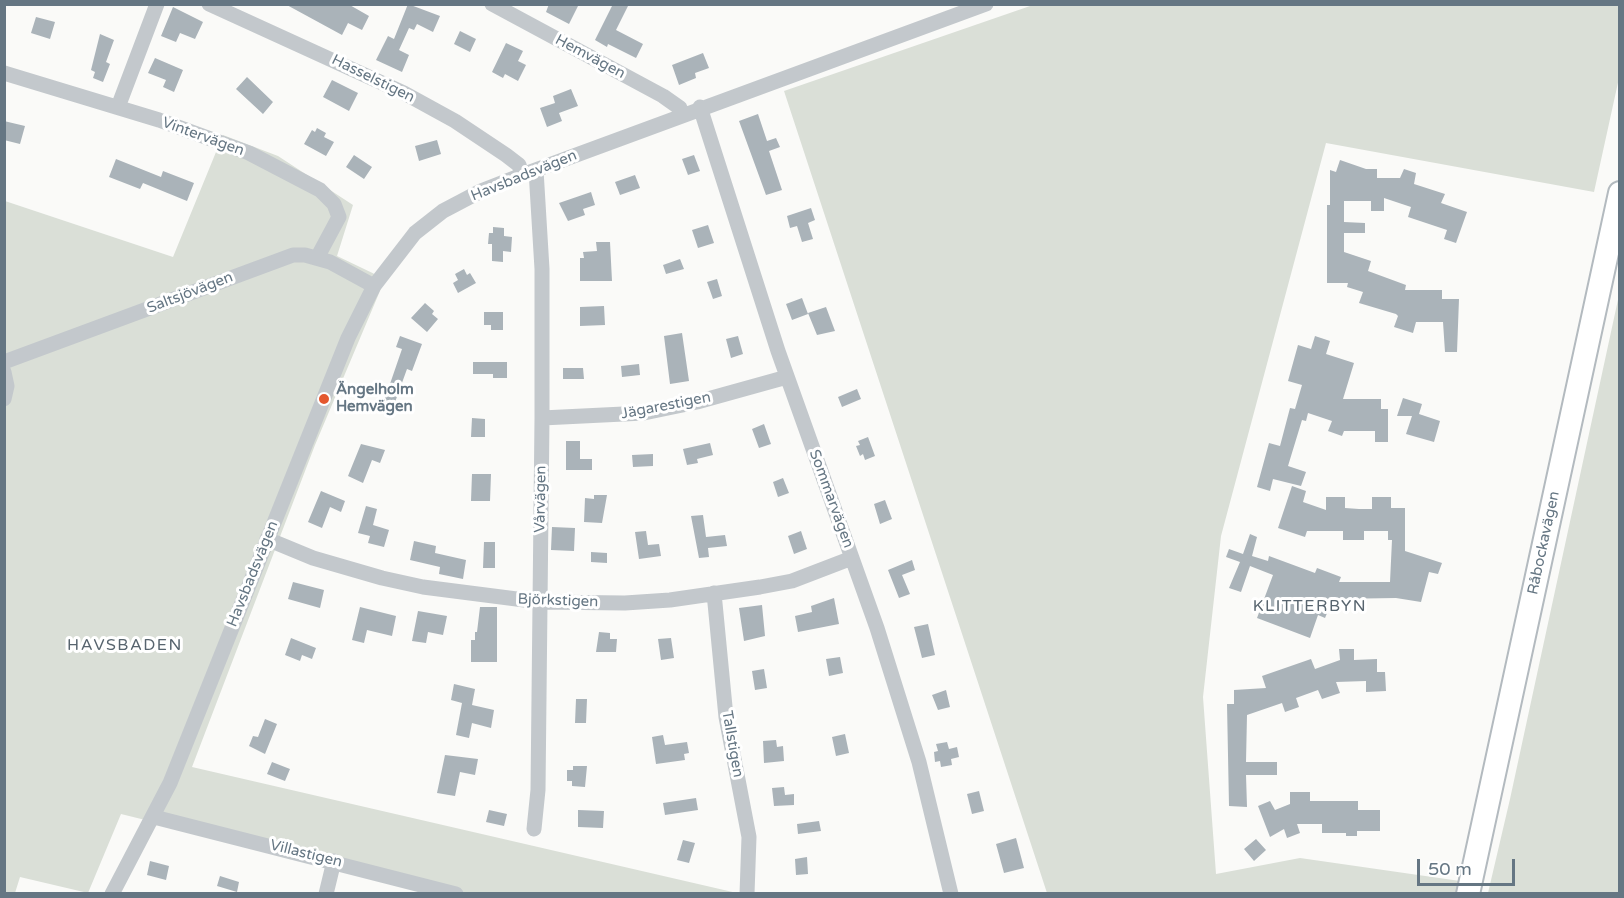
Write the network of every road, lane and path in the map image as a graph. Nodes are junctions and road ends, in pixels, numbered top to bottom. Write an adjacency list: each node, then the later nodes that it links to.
1 (157, 4): 6 (street)
2 (209, 4): 9 (street, Hasselstigen)
3 (492, 4): 8 (street, Hemvägen)
4 (986, 4): 7 (street, Havsbadsvägen)
5 (4, 73): 6 (street, Vintervägen)
6 (118, 107): 11 (street, Vintervägen)
7 (700, 107): 8 (street, Havsbadsvägen); 15 (street, Sommarvägen)
8 (682, 116): 9 (street, Havsbadsvägen)
9 (529, 172): 12 (street, Havsbadsvägen); 17 (street, Vårvägen)
10 (1620, 193): 30 (street, Råbockavägen)
11 (316, 258): 12 (street, Saltsjövägen); 13 (street, Saltsjövägen)
12 (374, 286): 18 (street, Havsbadsvägen)
13 (4, 362)
14 (4, 372): 16 (street)
15 (787, 377): 17 (street, Jägarestigen); 19 (street, Sommarvägen)
16 (4, 399)
17 (542, 418): 21 (street, Vårvägen)
18 (267, 539): 21 (street, Björkstigen); 22 (street, Havsbadsvägen)
19 (852, 558): 20 (street, Björkstigen); 29 (street, Sommarvägen)
20 (714, 593): 21 (street, Björkstigen); 28 (street, Tallstigen)
21 (540, 602): 23 (street, Vårvägen)
22 (154, 817): 24 (street, Villastigen); 25 (street, Havsbadsvägen)
23 (534, 829)
24 (334, 861): 26 (street); 27 (street, Villastigen)
25 (112, 894)
26 (326, 894)
27 (456, 894)
28 (747, 894)
29 (951, 894)
30 (1468, 894)

